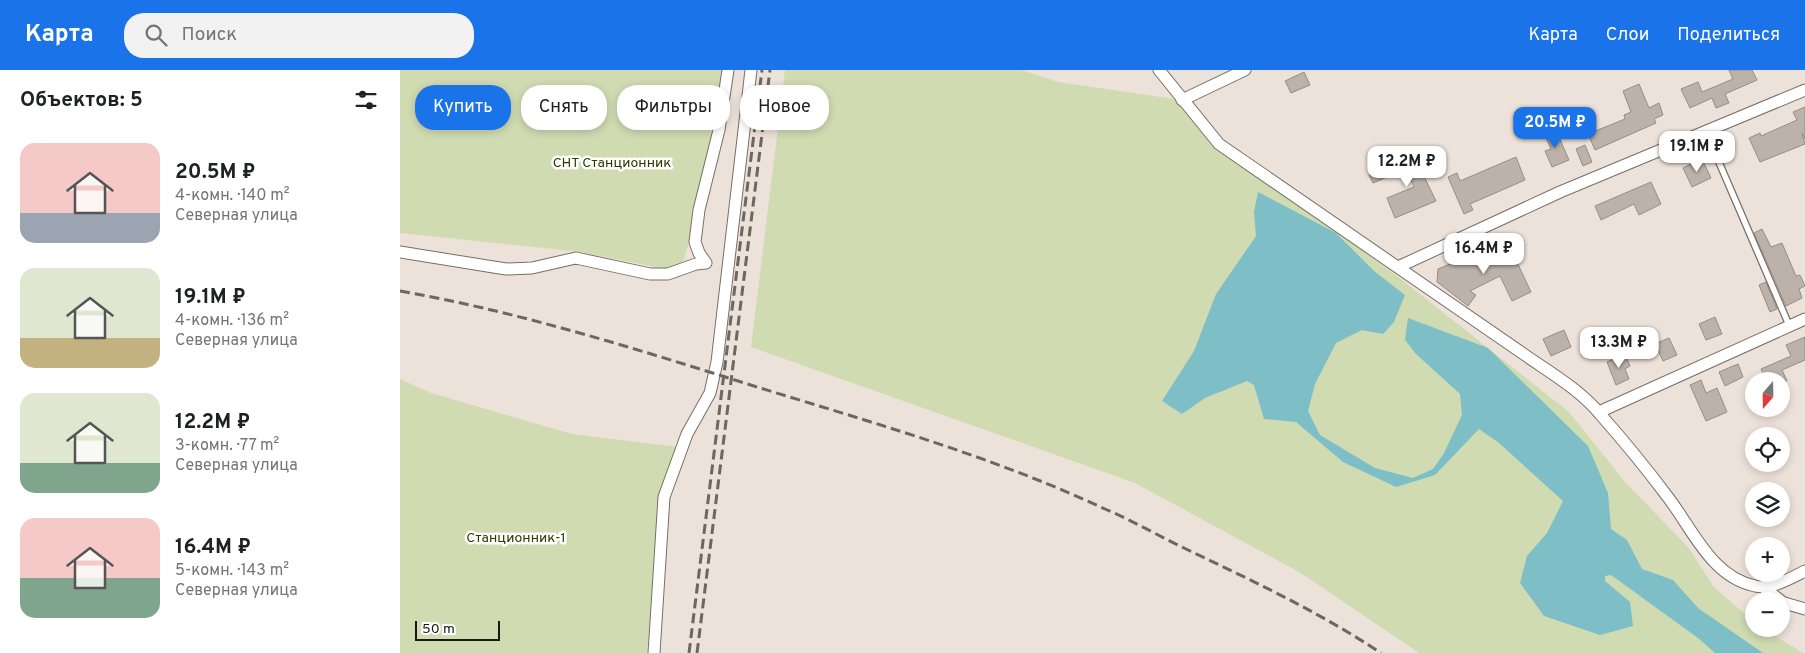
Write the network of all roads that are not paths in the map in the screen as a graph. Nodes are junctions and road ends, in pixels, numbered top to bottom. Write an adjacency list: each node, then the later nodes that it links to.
1 (728, 70): 9 (street)
2 (751, 70): 11 (street)
3 (1158, 70): 6 (street)
4 (1245, 70): 6 (street)
5 (1805, 90): 7 (street)
6 (1182, 100): 10 (street)
7 (1706, 132): 10 (street); 13 (lane)
8 (400, 252): 9 (street)
9 (706, 263): 11 (street)
10 (1398, 267): 14 (street)
11 (726, 272): 20 (street)
12 (1805, 319): 13 (street)
13 (1789, 325): 14 (street)
14 (1599, 412): 16 (street)
15 (1805, 571): 16 (street)
16 (1758, 587): 17 (street)
17 (1766, 592)
18 (1790, 604): 19 (street)
19 (1805, 610)
20 (654, 653)

